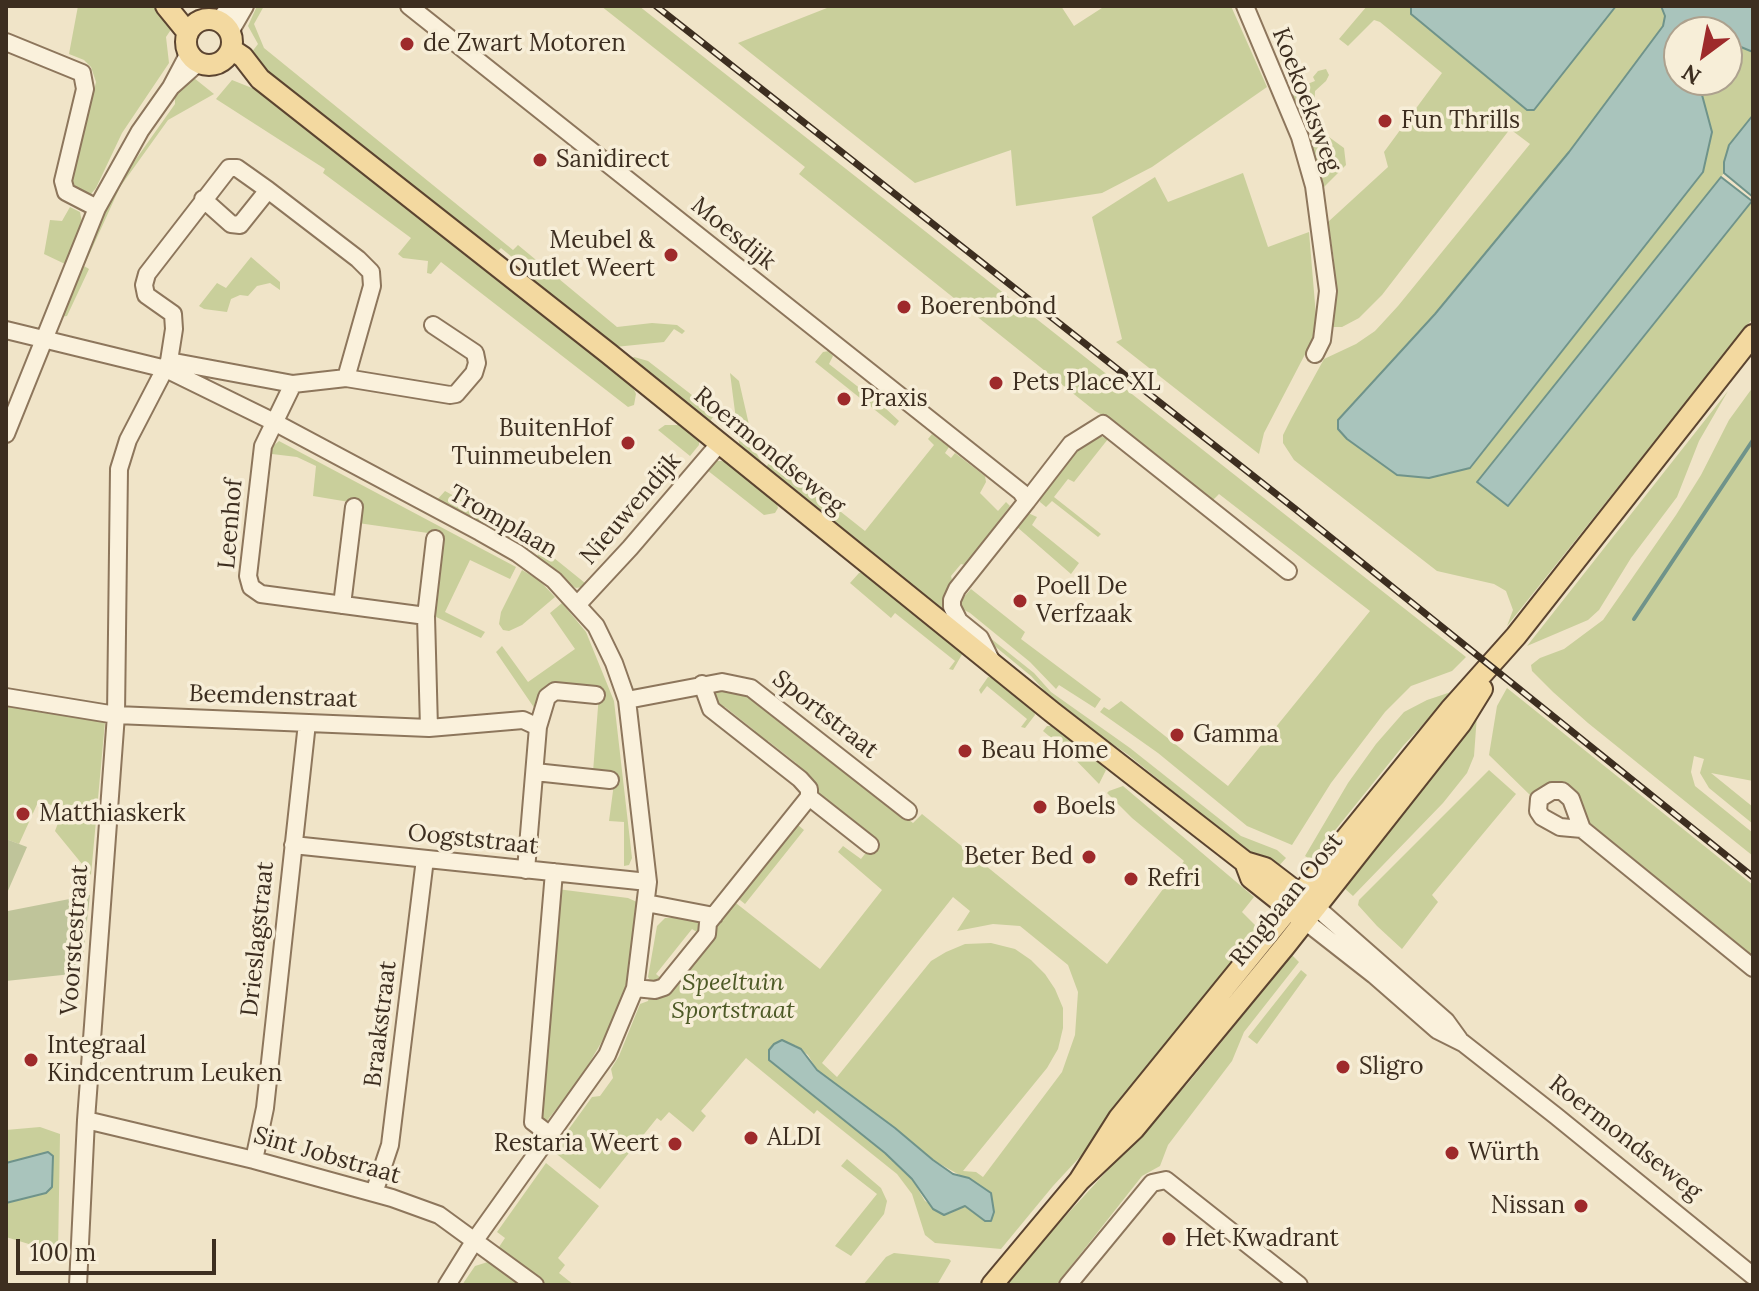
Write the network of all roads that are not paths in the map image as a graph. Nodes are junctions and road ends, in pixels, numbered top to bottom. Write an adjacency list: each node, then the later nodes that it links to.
1 (168, 6): 7 (main road)
2 (245, 6): 5 (street)
3 (409, 6): 22 (street, Moesdijk)
4 (1245, 6): 15 (street, Koekoeksweg)
5 (227, 34): 7 (main road); 7 (main road); 21 (main road, Roermondseweg)
6 (6, 42): 10 (street)
7 (193, 43): 10 (street)
8 (268, 190): 9 (street); 9 (street); 17 (street)
9 (203, 199): 16 (street)
10 (97, 208): 14 (street)
11 (433, 325): 17 (street)
12 (6, 330): 14 (street, Tromplaan)
13 (1753, 335): 50 (main road, Ringbaan Oost)
14 (44, 339): 16 (street, Tromplaan); 20 (street)
15 (1315, 354)
16 (167, 365): 18 (street); 19 (street, Tromplaan); 34 (street, Voorstestraat)
17 (346, 378): 18 (street)
18 (293, 384): 19 (street)
19 (274, 422): 26 (street, Tromplaan); 27 (street, Leenhof)
20 (6, 434)
21 (719, 444): 26 (street, Nieuwendijk); 29 (main road, Roermondseweg)
22 (1027, 501): 25 (street); 29 (street)
23 (354, 507): 27 (street)
24 (435, 539): 28 (street)
25 (1288, 571)
26 (578, 604): 33 (street, Tromplaan)
27 (342, 605): 28 (street, Leenhof)
28 (426, 616): 37 (street)
29 (993, 664): 50 (main road, Roermondseweg)
30 (702, 684): 33 (street, Sportstraat); 40 (street); 41 (street, Sportstraat)
31 (596, 695): 36 (street)
32 (6, 697): 34 (street, Beemdenstraat)
33 (627, 700): 48 (street, Tromplaan)
34 (116, 715): 35 (street, Beemdenstraat); 54 (street, Voorstestraat)
35 (307, 723): 37 (street, Beemdenstraat); 43 (street, Drieslagstraat)
36 (538, 727): 37 (street, Beemdenstraat); 38 (street)
37 (429, 728)
38 (535, 772): 39 (street); 46 (street)
39 (610, 780)
40 (809, 797): 44 (street); 51 (street)
41 (908, 811)
42 (1582, 829): 52 (street)
43 (293, 845): 45 (street, Oogststraat); 56 (street, Drieslagstraat)
44 (870, 845)
45 (425, 859): 46 (street, Oogststraat); 57 (street, Braakstraat)
46 (526, 870): 47 (street, Oogststraat)
47 (554, 872): 48 (street, Oogststraat); 55 (street)
48 (648, 882): 49 (street, Tromplaan)
49 (646, 903): 51 (street); 53 (street, Tromplaan)
50 (1302, 908): 59 (street, Roermondseweg); 63 (main road, Ringbaan Oost)
51 (714, 916): 53 (street)
52 (1753, 968)
53 (635, 988): 55 (street, Tromplaan)
54 (86, 1120): 56 (street, Sint Jobstraat); 60 (street, Voorstestraat)
55 (550, 1135): 58 (street, Tromplaan)
56 (254, 1160): 57 (street, Sint Jobstraat)
57 (374, 1193): 58 (street, Sint Jobstraat)
58 (475, 1240): 61 (street, Tromplaan); 62 (street, Sint Jobstraat)
59 (1753, 1276)
60 (78, 1285)
61 (447, 1285)
62 (535, 1285)
63 (992, 1285)
64 (1068, 1285): 65 (street)
65 (1299, 1285)

